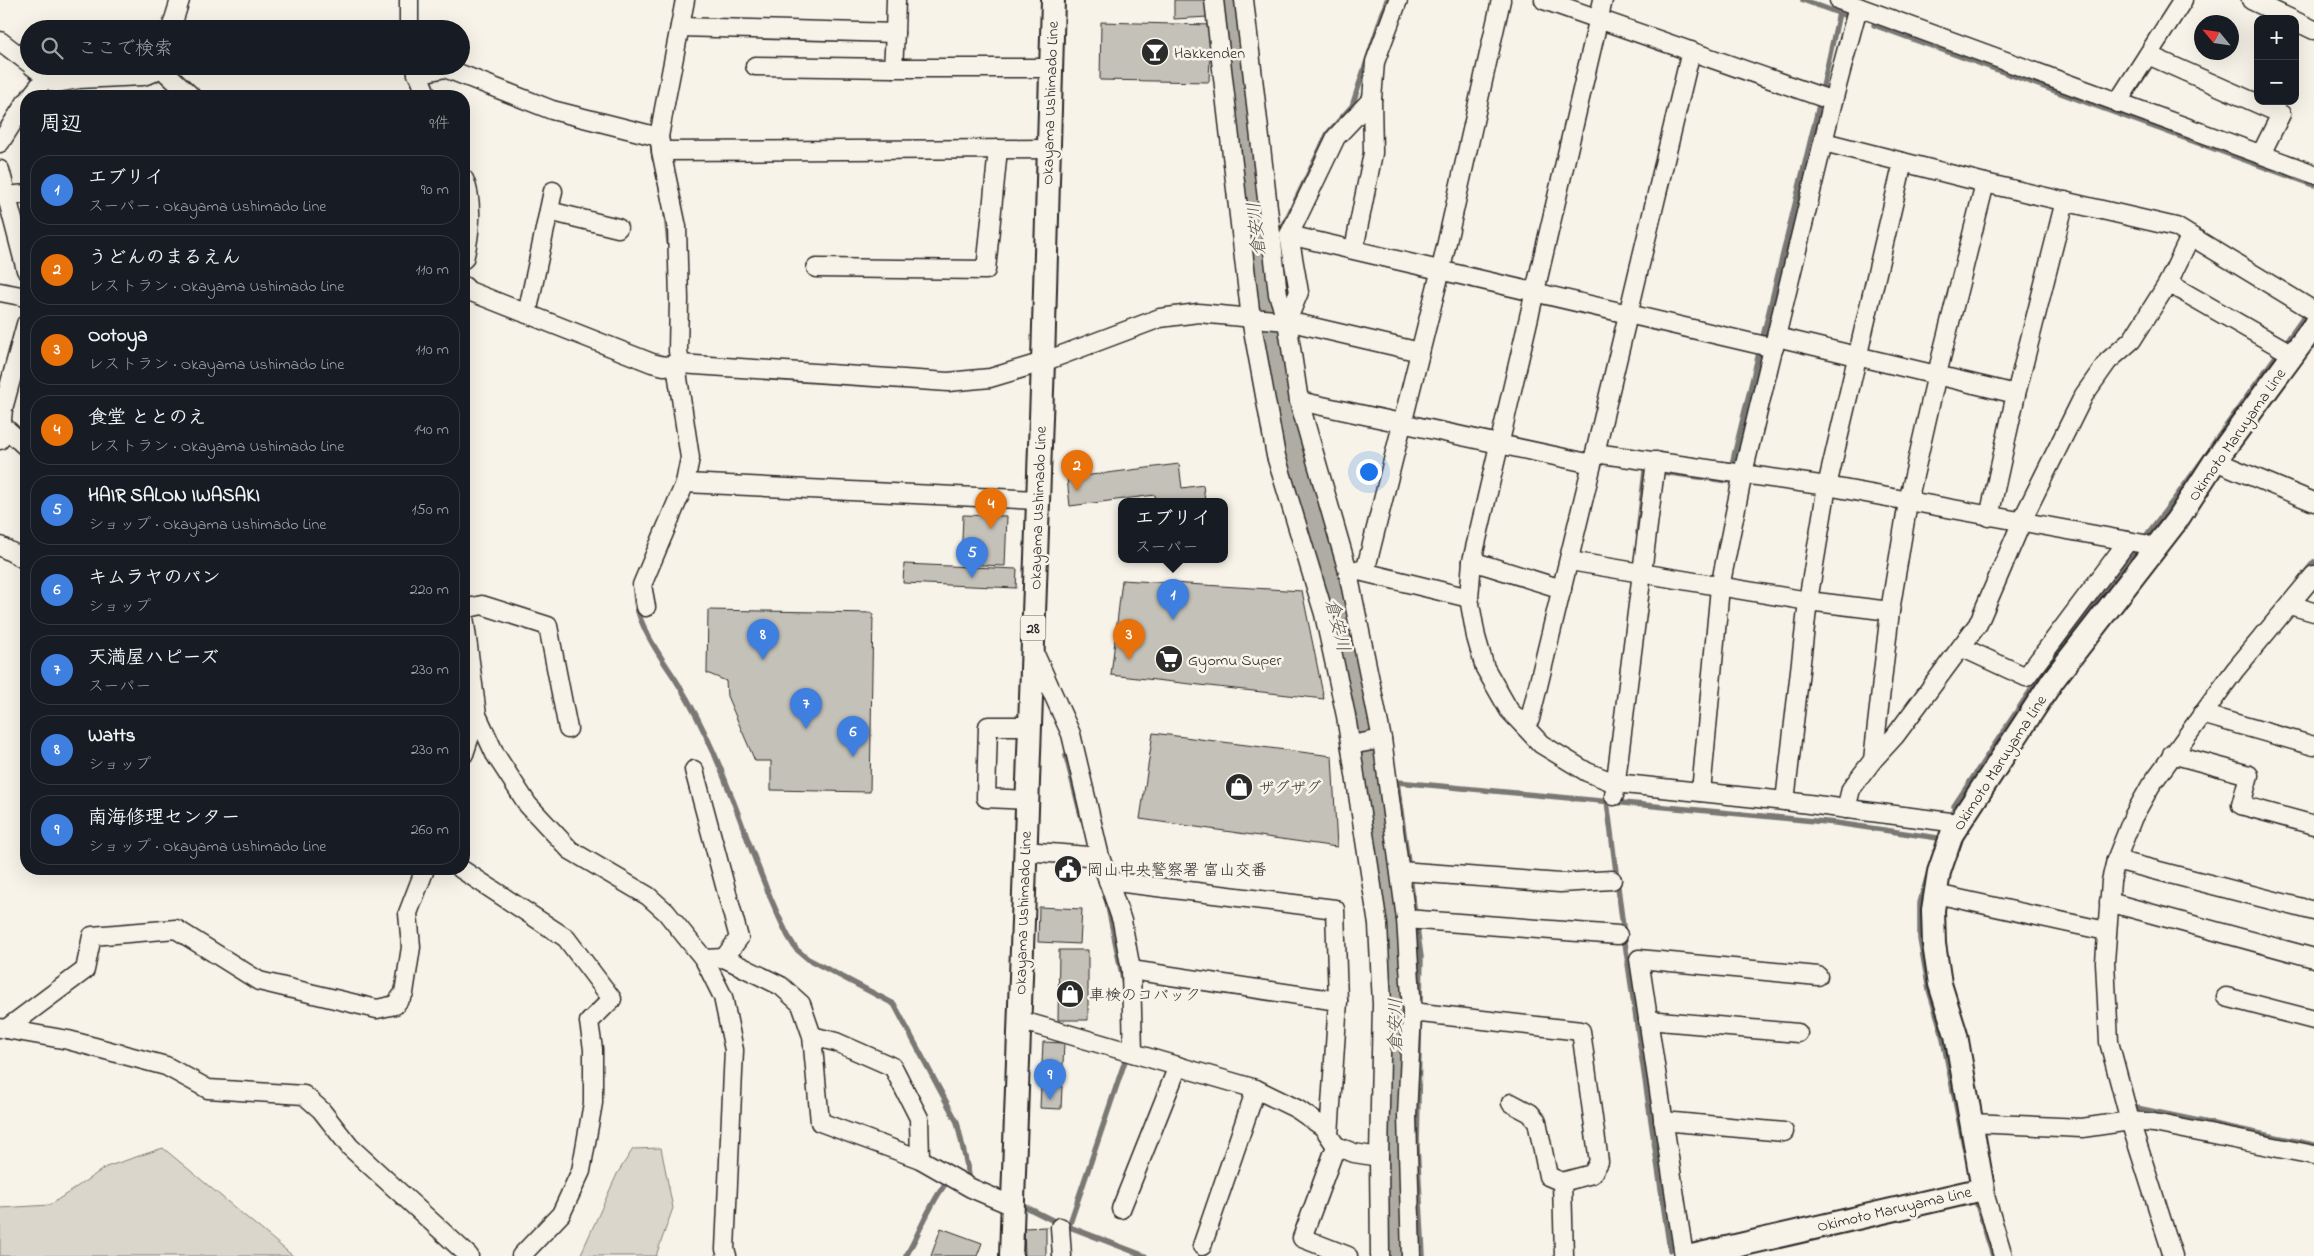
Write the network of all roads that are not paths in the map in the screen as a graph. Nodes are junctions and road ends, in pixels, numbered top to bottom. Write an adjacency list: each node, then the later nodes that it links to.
1 (180, 0): 18 (street)
2 (410, 0): 19 (street)
3 (685, 0): 21 (street)
4 (896, 0): 23 (street)
5 (1053, 0): 30 (main road, Okayama Ushimado Line / 28)
6 (1214, 0): 74 (street)
7 (1244, 0): 75 (street)
8 (1398, 0): 41 (street)
9 (1501, 0): 65 (street)
10 (1544, 0): 17 (street)
11 (1603, 0): 17 (street)
12 (1839, 0): 15 (street)
13 (2183, 0): 26 (street)
14 (2251, 0): 16 (street)
15 (1858, 6): 40 (street); 42 (street)
16 (2283, 15)
17 (1598, 18): 25 (street); 69 (street)
18 (174, 20)
19 (409, 20)
20 (2299, 23): 22 (street)
21 (680, 26): 23 (street); 44 (street)
22 (2314, 30)
23 (894, 33): 29 (street)
24 (0, 41): 27 (street)
25 (1691, 51): 40 (street); 71 (street)
26 (2148, 55): 42 (street); 49 (street)
27 (20, 56)
28 (755, 66): 29 (street)
29 (893, 68): 30 (street)
30 (1050, 68): 48 (main road, Okayama Ushimado Line / 28)
31 (38, 75): 37 (street)
32 (43, 75): 33 (street)
33 (146, 75)
34 (168, 75): 38 (street)
35 (418, 75): 39 (street)
36 (463, 75): 44 (street)
37 (33, 90)
38 (184, 90)
39 (424, 90)
40 (1825, 97): 45 (street)
41 (1372, 99): 60 (street); 63 (street)
42 (2117, 103): 49 (street)
43 (20, 111): 46 (street)
44 (656, 140): 47 (street); 82 (street)
45 (1824, 142): 50 (street); 76 (street)
46 (0, 143)
47 (998, 149): 48 (street); 64 (street)
48 (1048, 149): 81 (main road, Okayama Ushimado Line / 28)
49 (2261, 154): 52 (street)
50 (1903, 162): 53 (street); 80 (street)
51 (0, 170): 56 (street)
52 (2314, 174)
53 (1985, 183): 57 (street); 83 (street)
54 (554, 191): 58 (street)
55 (20, 195): 56 (street)
56 (7, 196): 62 (street)
57 (2065, 201): 61 (street); 84 (street)
58 (549, 211): 59 (street); 73 (street)
59 (618, 228)
60 (1289, 235): 63 (street); 75 (street)
61 (2190, 237): 66 (street); 72 (street)
62 (20, 247)
63 (1354, 249): 65 (street)
64 (816, 268)
65 (1441, 269): 69 (street); 79 (street)
66 (2168, 283): 78 (street); 100 (street)
67 (0, 292): 70 (street)
68 (470, 292): 73 (street)
69 (1534, 292): 71 (street); 89 (street)
70 (20, 296)
71 (1628, 312): 76 (street); 90 (street)
72 (2312, 313): 78 (main road, Okimoto Maruyama Line)
73 (527, 314): 82 (street)
74 (1254, 319): 75 (street); 81 (street); 128 (street)
75 (1282, 320): 79 (street); 85 (street)
76 (1768, 343): 80 (street); 93 (street)
77 (20, 345): 87 (street)
78 (2286, 350): 91 (main road, Okimoto Maruyama Line)
79 (1420, 352): 86 (street)
80 (1857, 357): 83 (street); 95 (street)
81 (1043, 362): 82 (street); 96 (main road, Okayama Ushimado Line / 28)
82 (674, 365): 94 (street)
83 (1937, 374): 84 (street); 97 (street)
84 (2016, 394): 99 (street)
85 (1299, 401): 86 (street); 106 (street)
86 (1402, 423): 89 (street); 107 (street)
87 (1, 432): 88 (street)
88 (20, 443)
89 (1498, 443): 90 (street); 104 (street)
90 (1594, 459): 92 (street); 105 (street)
91 (2215, 461): 98 (street); 101 (main road, Okimoto Maruyama Line)
92 (1655, 467): 93 (street); 108 (street)
93 (1734, 472): 95 (street); 110 (street)
94 (685, 483): 96 (street); 115 (street)
95 (1827, 486): 97 (street); 113 (street)
96 (1038, 500): 120 (main road, Okayama Ushimado Line / 28)
97 (1908, 502): 99 (street); 117 (street)
98 (2314, 502)
99 (1989, 517): 100 (street)
100 (2022, 522): 101 (street); 119 (street)
101 (2140, 544): 119 (street); 138 (main road, Okimoto Maruyama Line)
102 (0, 546): 103 (street)
103 (20, 557)
104 (1472, 560): 111 (street); 112 (street)
105 (1570, 562): 108 (street); 111 (street)
106 (1347, 568): 107 (street); 128 (street)
107 (1366, 572): 112 (street)
108 (1636, 574): 110 (street); 133 (street)
109 (2314, 575): 114 (street)
110 (1720, 588): 113 (street); 134 (street)
111 (1562, 589): 125 (street)
112 (1469, 598): 125 (street)
113 (1808, 602): 117 (street); 136 (street)
114 (2290, 605): 118 (street); 122 (street)
115 (646, 607)
116 (470, 608): 126 (street)
117 (1890, 611): 131 (street)
118 (2314, 612)
119 (1961, 647): 131 (street)
120 (1032, 649): 124 (main road, Okayama Ushimado Line / 28); 141 (street)
121 (470, 662): 123 (street)
122 (2202, 714): 129 (street); 130 (street)
123 (477, 715): 127 (street); 156 (street)
124 (1029, 726): 135 (main road, Okayama Ushimado Line / 28); 135 (street)
125 (1524, 726): 133 (street)
126 (568, 729)
127 (470, 736)
128 (1365, 742): 143 (street); 178 (street)
129 (2314, 746)
130 (2172, 754): 139 (street); 142 (street)
131 (1872, 760): 137 (street)
132 (694, 770): 154 (street)
133 (1615, 789): 134 (street)
134 (1700, 792): 136 (street)
135 (1026, 800): 140 (main road, Okayama Ushimado Line / 28)
136 (1785, 801): 137 (street)
137 (1846, 809): 138 (street)
138 (1958, 823): 148 (main road, Okimoto Maruyama Line)
139 (2314, 824)
140 (1025, 851): 141 (street); 162 (main road, Okayama Ushimado Line / 28)
141 (1095, 856): 147 (street)
142 (2116, 860): 149 (street); 150 (street)
143 (1406, 872): 146 (street); 151 (street)
144 (423, 875): 165 (street)
145 (470, 875): 187 (street)
146 (1612, 880)
147 (1108, 881): 157 (street); 160 (street)
148 (1936, 894): 152 (street); 174 (main road, Okimoto Maruyama Line)
149 (2108, 902): 152 (street); 155 (street)
150 (2314, 911)
151 (1412, 920): 153 (street); 161 (street)
152 (2102, 930): 173 (street)
153 (1618, 936)
154 (724, 958): 156 (street); 167 (street)
155 (2314, 958)
156 (704, 959): 188 (street)
157 (1131, 970): 160 (street); 168 (street)
158 (1818, 976): 163 (street)
159 (2226, 997): 164 (street)
160 (1338, 1001): 176 (street)
161 (1418, 1013): 180 (street); 193 (street)
162 (1019, 1020): 168 (street); 182 (main road, Okayama Ushimado Line / 28)
163 (1648, 1020): 166 (street); 172 (street)
164 (2314, 1020)
165 (3, 1028): 186 (street)
166 (1798, 1033)
167 (812, 1036): 179 (street); 179 (street)
168 (1130, 1052): 169 (street)
169 (1178, 1066): 170 (street); 183 (street)
170 (1256, 1088): 176 (street); 185 (street)
171 (1511, 1103): 180 (street)
172 (1662, 1121): 175 (street); 195 (street)
173 (2130, 1121): 174 (street); 177 (street); 198 (street)
174 (1971, 1123): 181 (main road, Okimoto Maruyama Line)
175 (1784, 1132)
176 (1332, 1140): 178 (street); 191 (street)
177 (2314, 1155)
178 (1379, 1157): 192 (street)
179 (920, 1159): 182 (street)
180 (1562, 1182): 194 (street)
181 (1983, 1189): 196 (main road, Okimoto Maruyama Line); 197 (street)
182 (1013, 1206): 189 (main road, Okayama Ushimado Line / 28)
183 (1121, 1209)
184 (1060, 1227): 190 (street)
185 (1202, 1246)
186 (470, 1256)
187 (521, 1256)
188 (726, 1256)
189 (1011, 1256)
190 (1062, 1256)
191 (1348, 1256)
192 (1380, 1256)
193 (1412, 1256)
194 (1564, 1256)
195 (1684, 1256)
196 (1692, 1256)
197 (2003, 1256)
198 (2173, 1256)

